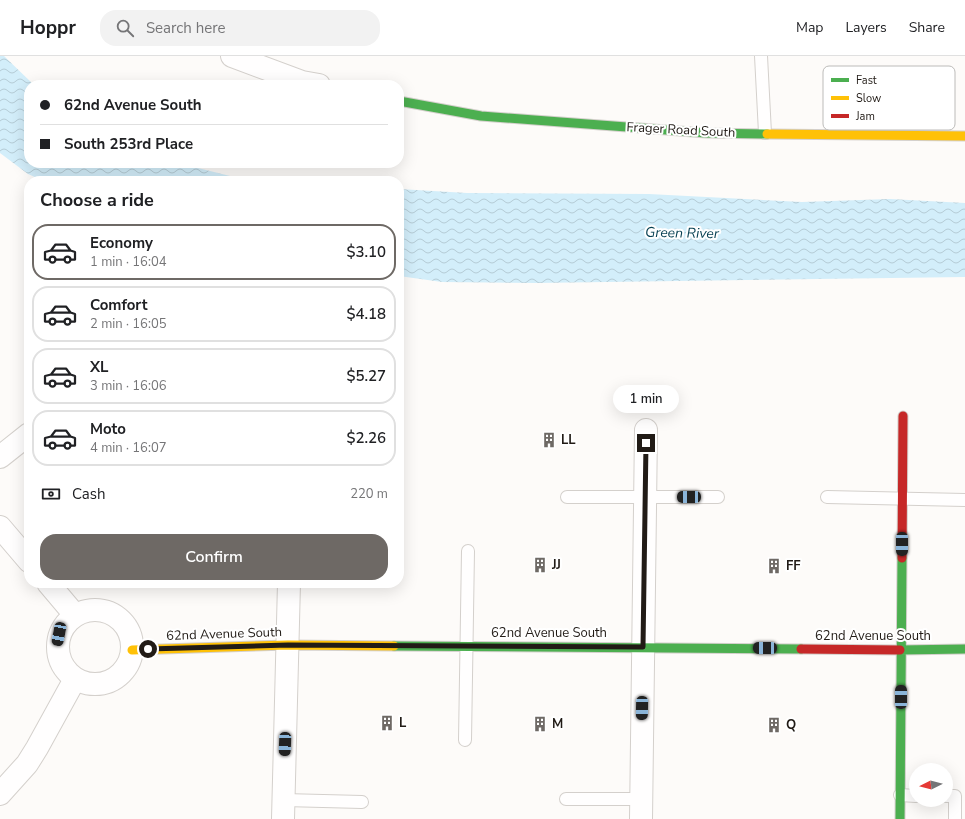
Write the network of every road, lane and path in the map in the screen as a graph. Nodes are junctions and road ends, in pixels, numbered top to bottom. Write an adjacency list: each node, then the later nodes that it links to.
1 (232, 56): 3 (street)
2 (761, 56): 5 (lane)
3 (297, 80)
4 (404, 102): 5 (street, Frager Road South)
5 (764, 133): 6 (street, Frager Road South)
6 (965, 136)
7 (903, 416): 15 (street)
8 (646, 430): 12 (street)
9 (24, 438): 10 (street)
10 (0, 456)
11 (567, 496): 12 (lane)
12 (646, 497): 14 (lane); 25 (street)
13 (827, 497): 15 (lane)
14 (718, 498)
15 (902, 498): 16 (lane); 28 (street)
16 (965, 500)
17 (0, 527): 19 (street)
18 (468, 551): 24 (lane)
19 (24, 555)
20 (52, 588): 22 (street)
21 (289, 588): 23 (street)
22 (75, 615): 27 (street); 29 (street)
23 (288, 645): 24 (street, 62nd Avenue South); 27 (street, 62nd Avenue South); 37 (street)
24 (467, 646): 25 (street, 62nd Avenue South); 30 (lane)
25 (643, 647): 28 (street, 62nd Avenue South); 38 (street)
26 (965, 649): 28 (street, 62nd Avenue South)
27 (132, 650): 29 (street)
28 (901, 650): 32 (street)
29 (75, 679): 31 (street)
30 (465, 740)
31 (0, 794)
32 (900, 795): 33 (lane); 39 (street)
33 (909, 796)
34 (953, 796): 40 (lane)
35 (566, 799): 38 (lane)
36 (362, 802): 37 (lane)
37 (284, 809)
38 (641, 809)
39 (900, 819)
40 (955, 819)

